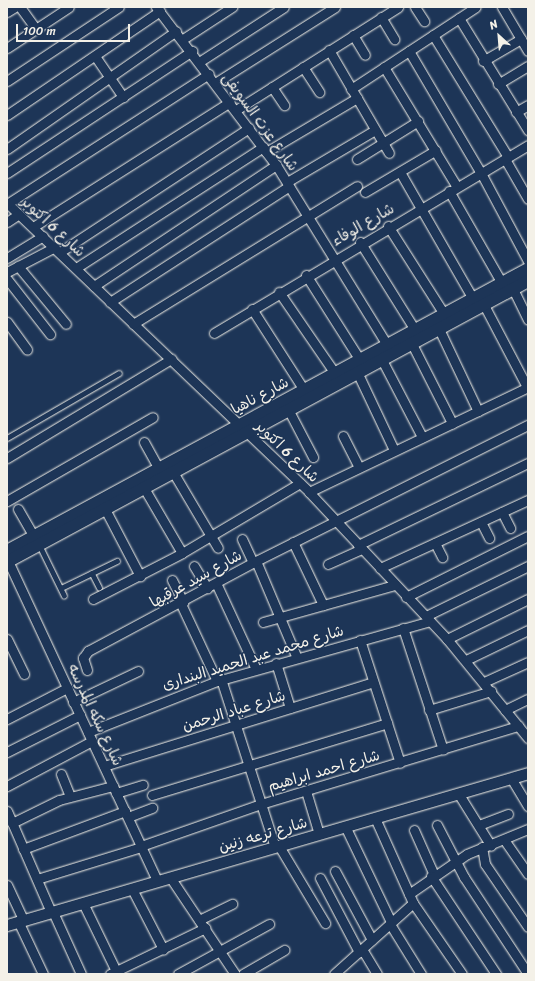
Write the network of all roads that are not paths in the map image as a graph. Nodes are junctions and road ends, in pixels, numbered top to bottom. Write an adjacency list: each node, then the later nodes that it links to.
1 (15, 7): 13 (street)
2 (20, 7): 17 (street)
3 (69, 7): 17 (street)
4 (119, 7): 38 (street)
5 (232, 7): 21 (street)
6 (284, 7): 32 (street)
7 (335, 7): 39 (street)
8 (398, 7): 14 (street)
9 (415, 7): 16 (street)
10 (476, 7): 15 (street)
11 (502, 7): 23 (street)
12 (158, 9): 18 (street, شارع عزت السويفى); 30 (street)
13 (7, 12)
14 (381, 17): 19 (street); 22 (street)
15 (459, 18): 20 (street); 31 (street)
16 (424, 21)
17 (36, 29): 24 (street)
18 (176, 31): 21 (street, شارع عزت السويفى); 37 (street)
19 (353, 35): 25 (street); 29 (street)
20 (433, 35): 27 (street); 62 (street)
21 (183, 39): 26 (street, شارع عزت السويفى)
22 (394, 39)
23 (521, 39): 28 (street); 31 (street)
24 (7, 48)
25 (329, 50): 34 (street); 42 (street)
26 (192, 51): 32 (street, شارع عزت السويفى); 44 (street)
27 (408, 51): 35 (street); 66 (street)
28 (528, 51)
29 (365, 55)
30 (95, 56): 37 (street); 51 (street)
31 (483, 61): 40 (street)
32 (199, 62): 36 (street, شارع عزت السويفى)
33 (528, 66): 40 (street)
34 (304, 67): 41 (street); 43 (street)
35 (384, 67): 42 (street); 52 (street)
36 (208, 74): 39 (street, شارع عزت السويفى); 74 (street)
37 (109, 76): 44 (street); 58 (street)
38 (7, 82)
39 (215, 83): 46 (street, شارع عزت السويفى)
40 (498, 84): 50 (street)
41 (272, 87): 47 (street); 49 (street)
42 (351, 89): 45 (street)
43 (319, 92)
44 (123, 97): 67 (street)
45 (357, 98): 54 (street); 59 (street)
46 (230, 102): 49 (street, شارع عزت السويفى); 80 (street)
47 (284, 105)
48 (528, 105): 50 (street)
49 (236, 110): 53 (street, شارع عزت السويفى)
50 (516, 112): 55 (street)
51 (7, 115)
52 (418, 121): 56 (street); 60 (street)
53 (249, 128): 59 (street, شارع عزت السويفى); 83 (street)
54 (375, 130): 56 (street); 68 (street)
55 (528, 130)
56 (383, 143): 61 (street); 63 (street)
57 (528, 145): 62 (street, شارع الوفاء)
58 (7, 149)
59 (265, 150): 64 (street, شارع عزت السويفى); 88 (street)
60 (436, 150): 65 (street); 71 (street)
61 (389, 153)
62 (506, 158): 66 (street, شارع الوفاء); 69 (street)
63 (357, 159)
64 (276, 165): 68 (street, شارع عزت السويفى); 95 (street)
65 (400, 172): 72 (street); 75 (street)
66 (481, 172): 71 (street, شارع الوفاء); 86 (street)
67 (7, 173)
68 (288, 184): 77 (street, شارع عزت السويفى); 99 (street)
69 (524, 184): 73 (street)
70 (357, 186): 77 (street)
71 (453, 189): 75 (street, شارع الوفاء); 94 (street)
72 (365, 192)
73 (528, 199)
74 (7, 204): 76 (street, شارع 6 اكتوبر)
75 (421, 208): 79 (street, شارع الوفاء); 98 (street)
76 (19, 214): 78 (street); 80 (street, شارع 6 اكتوبر)
77 (308, 216): 85 (street, شارع عزت السويفى); 106 (street)
78 (7, 222)
79 (388, 226): 82 (street, شارع الوفاء); 102 (street)
80 (33, 227): 81 (street, شارع 6 اكتوبر)
81 (43, 236): 83 (street, شارع 6 اكتوبر); 84 (street)
82 (360, 242): 85 (street, شارع الوفاء); 107 (street)
83 (57, 250): 87 (street); 88 (street, شارع 6 اكتوبر)
84 (7, 258)
85 (333, 259): 91 (street, شارع الوفاء); 112 (street, شارع عزت السويفى)
86 (528, 261)
87 (18, 266): 90 (street); 105 (street)
88 (76, 268): 95 (street, شارع 6 اكتوبر)
89 (528, 269): 94 (main road, شارع ناهيا)
90 (7, 272)
91 (306, 275): 97 (street, شارع الوفاء); 115 (street)
92 (7, 279): 110 (street)
93 (528, 282): 96 (main road, شارع ناهيا)
94 (502, 283): 98 (main road, شارع ناهيا)
95 (94, 286): 99 (street, شارع 6 اكتوبر)
96 (513, 289): 100 (main road, شارع ناهيا); 103 (street)
97 (279, 292): 101 (street, شارع الوفاء); 119 (street)
98 (473, 299): 102 (main road, شارع ناهيا)
99 (110, 302): 106 (street, شارع 6 اكتوبر)
100 (484, 305): 108 (main road, شارع ناهيا); 120 (street)
101 (252, 309): 109 (street, شارع الوفاء); 121 (street)
102 (444, 314): 107 (main road, شارع ناهيا)
103 (528, 320)
104 (7, 322): 113 (street)
105 (66, 324)
106 (133, 324): 114 (street, شارع 6 اكتوبر)
107 (415, 330): 112 (main road, شارع ناهيا)
108 (439, 330): 111 (main road, شارع ناهيا); 123 (street)
109 (214, 333)
110 (50, 334)
111 (412, 344): 116 (main road, شارع ناهيا); 125 (street)
112 (387, 345): 115 (main road, شارع ناهيا)
113 (27, 350)
114 (171, 359): 127 (street, شارع 6 اكتوبر); 134 (street)
115 (360, 360): 119 (main road, شارع ناهيا)
116 (382, 360): 118 (main road, شارع ناهيا); 129 (street)
117 (119, 373): 130 (lane)
118 (358, 374): 119 (main road, شارع ناهيا); 132 (street)
119 (338, 378): 121 (main road, شارع ناهيا); 122 (main road, شارع ناهيا)
120 (527, 387): 123 (street)
121 (304, 390): 127 (main road, شارع ناهيا)
122 (289, 411): 127 (main road, شارع ناهيا); 133 (street)
123 (478, 411): 125 (street)
124 (153, 417): 144 (street)
125 (452, 423): 129 (street)
126 (528, 425): 148 (street, شارع سيد عرقبها)
127 (243, 429): 137 (main road, شارع ناهيا); 138 (main road, شارع ناهيا); 139 (street, شارع 6 اكتوبر)
128 (343, 436): 136 (street)
129 (422, 437): 132 (street)
130 (7, 438)
131 (144, 442): 137 (street)
132 (394, 450): 136 (street)
133 (313, 457)
134 (7, 458)
135 (528, 463): 158 (street)
136 (359, 467): 141 (street)
137 (158, 469): 142 (main road, شارع ناهيا)
138 (173, 472): 140 (main road, شارع ناهيا); 151 (street)
139 (300, 483): 141 (street, شارع 6 اكتوبر); 151 (street)
140 (144, 488): 142 (main road, شارع ناهيا); 160 (street)
141 (308, 492): 148 (street, شارع 6 اكتوبر)
142 (124, 493): 146 (main road, شارع ناهيا); 155 (main road, شارع ناهيا)
143 (528, 500): 147 (street)
144 (7, 501)
145 (18, 509): 155 (street)
146 (105, 509): 155 (main road, شارع ناهيا); 170 (street)
147 (502, 512): 149 (street); 150 (street)
148 (336, 520): 156 (street, شارع سيد عرقبها); 158 (street, شارع 6 اكتوبر)
149 (481, 522): 153 (street); 157 (street)
150 (510, 528)
151 (211, 536): 159 (street); 160 (street)
152 (528, 536): 178 (street)
153 (489, 538)
154 (242, 539): 164 (street)
155 (36, 541): 162 (main road, شارع ناهيا); 175 (lane)
156 (293, 542): 164 (street, شارع سيد عرقبها); 182 (street)
157 (434, 543): 161 (street); 168 (street)
158 (360, 547): 165 (street); 168 (street, شارع 6 اكتوبر)
159 (218, 548)
160 (182, 552): 170 (street)
161 (442, 557)
162 (7, 558): 202 (street, شارع سكه المدرسه)
163 (117, 561): 169 (lane)
164 (254, 562): 172 (street, شارع سيد عرقبها); 183 (street)
165 (328, 564)
166 (194, 566): 176 (street)
167 (528, 566): 184 (street, شارع محمد عبد الحميد البندارى)
168 (380, 568): 173 (street, شارع 6 اكتوبر)
169 (92, 573): 174 (lane); 175 (lane)
170 (140, 576): 179 (street)
171 (172, 580): 181 (street)
172 (216, 583): 176 (street, شارع سيد عرقبها); 195 (street)
173 (395, 585): 178 (street, شارع 6 اكتوبر); 182 (street)
174 (99, 587)
175 (61, 588): 177 (lane)
176 (207, 588): 181 (street, شارع سيد عرقبها)
177 (64, 596)
178 (406, 596): 184 (street, شارع 6 اكتوبر)
179 (93, 599)
180 (528, 599): 188 (street)
181 (182, 603): 196 (street, شارع سيد عرقبها); 199 (street)
182 (323, 606): 183 (street)
183 (280, 617): 185 (street); 191 (street)
184 (428, 619): 186 (street, شارع محمد عبد الحميد البندارى); 188 (street, شارع 6 اكتوبر)
185 (263, 622)
186 (403, 628): 190 (street, شارع محمد عبد الحميد البندارى); 207 (street)
187 (528, 630): 192 (street)
188 (447, 638): 192 (street, شارع 6 اكتوبر)
189 (7, 640): 198 (street)
190 (360, 640): 191 (street, شارع محمد عبد الحميد البندارى); 200 (street)
191 (297, 658): 194 (street, شارع محمد عبد الحميد البندارى)
192 (466, 660): 201 (street, شارع 6 اكتوبر)
193 (528, 662): 201 (street)
194 (276, 663): 195 (street, شارع محمد عبد الحميد البندارى); 206 (street)
195 (256, 669): 199 (street, شارع محمد عبد الحميد البندارى)
196 (87, 670)
197 (138, 671): 205 (street)
198 (24, 674)
199 (219, 680): 212 (street); 214 (street, شارع محمد عبد الحميد البندارى)
200 (373, 682): 206 (street, شارع عباد الرحمن); 211 (street)
201 (484, 682): 203 (street, شارع 6 اكتوبر)
202 (67, 688): 205 (street, شارع سكه المدرسه); 210 (street)
203 (491, 691): 207 (street); 208 (street, شارع 6 اكتوبر)
204 (528, 699): 208 (street)
205 (73, 702): 209 (street, شارع سكه المدرسه)
206 (290, 708): 212 (street, شارع عباد الرحمن)
207 (429, 710): 217 (street)
208 (505, 710): 213 (street, شارع 6 اكتوبر)
209 (80, 715): 214 (street, شارع سكه المدرسه); 218 (street)
210 (7, 719)
211 (387, 724): 219 (street); 220 (street)
212 (236, 725): 220 (street); 221 (street, شارع عباد الرحمن)
213 (518, 726): 215 (street, شارع 6 اكتوبر); 217 (street, شارع احمد ابراهيم)
214 (88, 732): 216 (street, شارع سكه المدرسه)
215 (528, 738)
216 (92, 741): 221 (street, شارع سكه المدرسه); 226 (street)
217 (443, 750): 219 (street, شارع احمد ابراهيم)
218 (7, 752)
219 (400, 763): 228 (street, شارع احمد ابراهيم)
220 (249, 765): 230 (street); 232 (street)
221 (104, 766): 227 (street, شارع سكه المدرسه)
222 (528, 773): 224 (street, شارع ترعه زنين)
223 (61, 774): 231 (street)
224 (511, 778): 229 (street, شارع ترعه زنين); 233 (street)
225 (143, 785): 227 (street)
226 (7, 786)
227 (115, 790): 231 (street); 236 (street, شارع سكه المدرسه)
228 (306, 790): 232 (street, شارع احمد ابراهيم); 245 (street)
229 (458, 793): 238 (street, شارع ترعه زنين); 240 (street)
230 (152, 795)
231 (70, 796): 239 (street)
232 (261, 804): 247 (street); 249 (street, شارع احمد ابراهيم)
233 (528, 806)
234 (152, 808): 236 (street)
235 (7, 811): 239 (street)
236 (126, 814): 249 (street, شارع سكه المدرسه); 250 (street)
237 (508, 814): 240 (street)
238 (375, 818): 241 (street, شارع ترعه زنين); 261 (street)
239 (12, 823): 250 (street)
240 (479, 825): 248 (street)
241 (345, 826): 245 (street, شارع ترعه زنين); 268 (street)
242 (437, 826): 251 (street)
243 (528, 829): 246 (street)
244 (414, 830): 254 (street)
245 (319, 834): 247 (street, شارع ترعه زنين)
246 (505, 840): 248 (street); 253 (street)
247 (277, 846): 256 (street, شارع ترعه زنين); 267 (street)
248 (487, 846): 251 (street); 271 (street)
249 (141, 847): 255 (street, شارع احمد ابراهيم); 258 (street, شارع سكه المدرسه)
250 (23, 849): 255 (street)
251 (456, 860): 254 (street); 289 (street)
252 (336, 871): 273 (street)
253 (528, 874)
254 (432, 876): 261 (street); 288 (street)
255 (37, 878): 264 (street)
256 (170, 878): 258 (street, شارع ترعه زنين); 265 (street)
257 (320, 878): 276 (street)
258 (157, 881): 260 (street, شارع ترعه زنين)
259 (7, 885): 266 (street)
260 (132, 888): 262 (street, شارع ترعه زنين); 274 (street)
261 (411, 899): 268 (street); 287 (street)
262 (83, 903): 264 (street, شارع ترعه زنين); 278 (street)
263 (232, 904): 265 (street)
264 (52, 912): 266 (street, شارع ترعه زنين); 280 (street)
265 (199, 920): 272 (street)
266 (20, 921): 270 (street, شارع ترعه زنين); 279 (street)
267 (325, 923)
268 (391, 923): 273 (street); 286 (street)
269 (269, 924): 277 (street)
270 (7, 925)
271 (528, 927)
272 (205, 928): 274 (street); 277 (street)
273 (372, 940): 276 (street)
274 (163, 948): 278 (street)
275 (284, 950): 283 (street)
276 (360, 950): 284 (street); 285 (street)
277 (222, 953): 281 (street); 282 (street)
278 (113, 972)
279 (43, 974)
280 (81, 974)
281 (178, 974)
282 (235, 974)
283 (243, 974)
284 (334, 974)
285 (377, 974)
286 (421, 974)
287 (462, 974)
288 (496, 974)
289 (528, 974)

